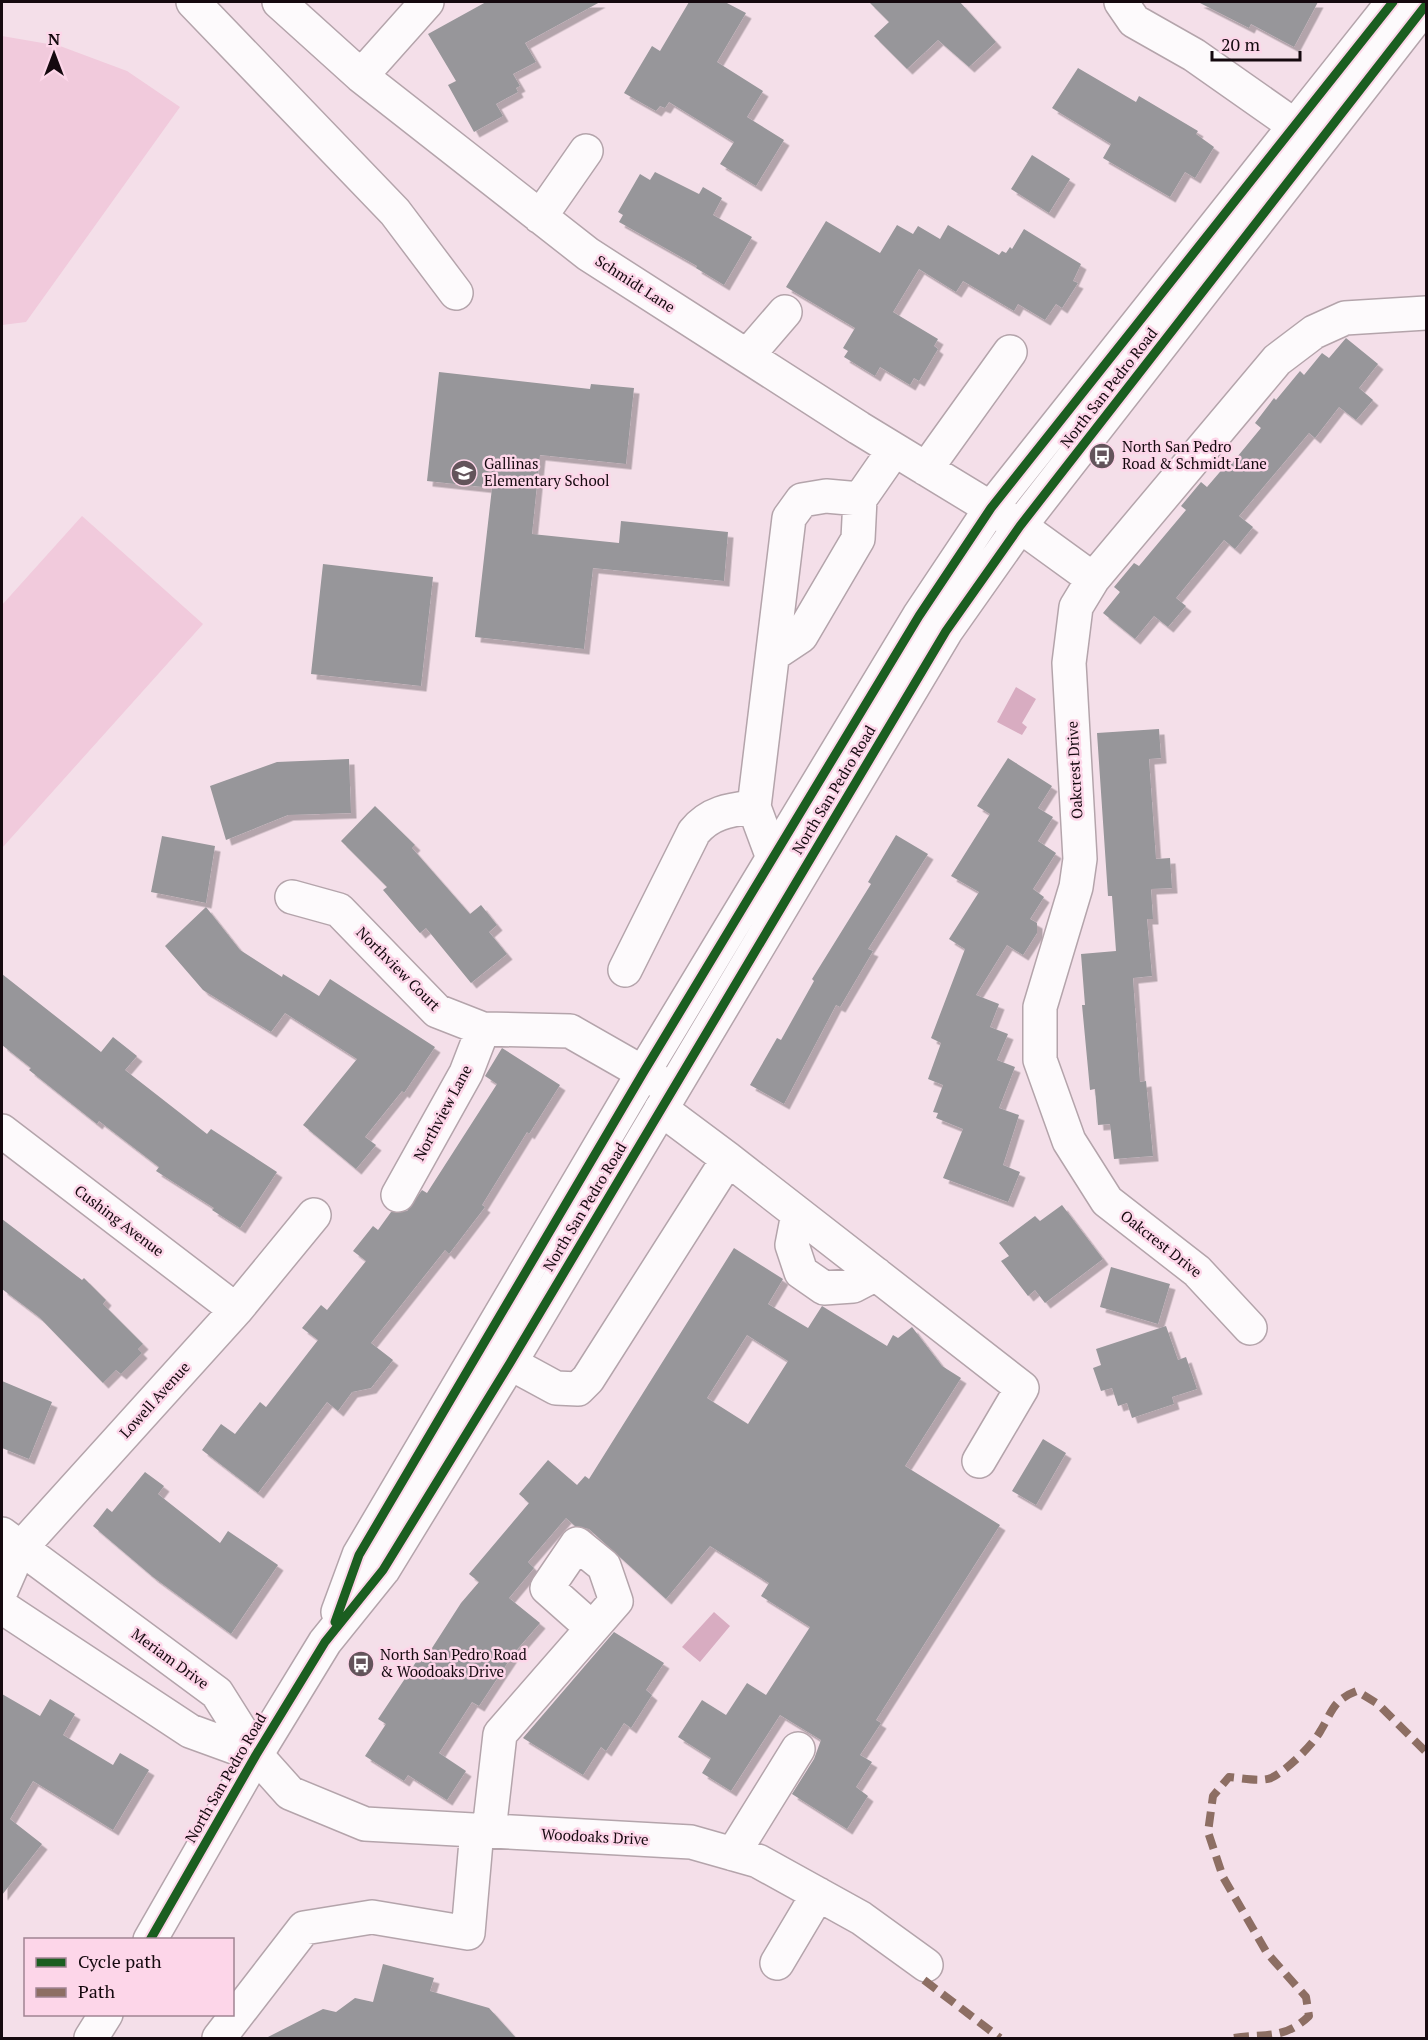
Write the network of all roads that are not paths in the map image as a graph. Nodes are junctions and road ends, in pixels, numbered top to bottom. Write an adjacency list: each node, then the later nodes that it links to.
1 (193, 2): 11 (street)
2 (279, 2): 7 (street, Schmidt Lane)
3 (427, 2): 7 (street)
4 (1121, 2): 8 (street)
5 (1393, 2): 8 (street, North San Pedro Road)
6 (1426, 5): 8 (street, North San Pedro Road)
7 (361, 76): 10 (street, Schmidt Lane)
8 (1308, 134): 19 (street, North San Pedro Road); 20 (street, North San Pedro Road)
9 (586, 152): 10 (street)
10 (540, 217): 15 (street, Schmidt Lane)
11 (456, 293)
12 (784, 312): 15 (street)
13 (1426, 313): 21 (street, Oakcrest Drive)
14 (1010, 352): 17 (street)
15 (747, 356): 16 (street, Schmidt Lane)
16 (894, 450): 17 (street, Schmidt Lane); 18 (street)
17 (926, 469): 19 (street, Schmidt Lane)
18 (860, 499): 22 (street); 22 (street)
19 (991, 508): 20 (street, Schmidt Lane); 24 (street, North San Pedro Road)
20 (1020, 526): 21 (street, Schmidt Lane); 29 (street, North San Pedro Road)
21 (1093, 579): 37 (street, Oakcrest Drive)
22 (774, 654): 23 (street)
23 (754, 807): 24 (street); 26 (street)
24 (773, 858): 28 (street, North San Pedro Road)
25 (292, 897): 27 (street, Northview Court)
26 (625, 970)
27 (483, 1029): 28 (street, Northview Court); 32 (street, Northview Lane)
28 (643, 1073): 29 (street, Northview Court); 44 (street, North San Pedro Road)
29 (667, 1099): 31 (street, Northview Court); 38 (street, North San Pedro Road)
30 (2, 1131): 36 (street, Cushing Avenue)
31 (728, 1159): 33 (street, Northview Court); 38 (street)
32 (398, 1195)
33 (798, 1214): 35 (street, Northview Court); 35 (street)
34 (314, 1215): 36 (street, Lowell Avenue)
35 (876, 1274): 39 (street, Northview Court)
36 (236, 1310): 40 (street, Lowell Avenue)
37 (1250, 1328)
38 (510, 1363): 44 (street, North San Pedro Road)
39 (979, 1461)
40 (10, 1542): 41 (street, Lowell Avenue); 46 (street, Meriam Drive)
41 (2, 1589)
42 (2, 1607): 46 (street)
43 (592, 1628): 47 (street)
44 (331, 1633): 46 (street, North San Pedro Road)
45 (798, 1749): 48 (street)
46 (256, 1755): 47 (street, Woodoaks Drive); 50 (street, North San Pedro Road)
47 (483, 1830): 48 (street, Woodoaks Drive); 55 (street)
48 (733, 1854): 49 (street, Woodoaks Drive)
49 (818, 1894): 51 (street); 52 (street, Woodoaks Drive)
50 (151, 1938)
51 (777, 1963)
52 (926, 1965)
53 (105, 2016): 54 (street)
54 (92, 2038)
55 (219, 2038)

